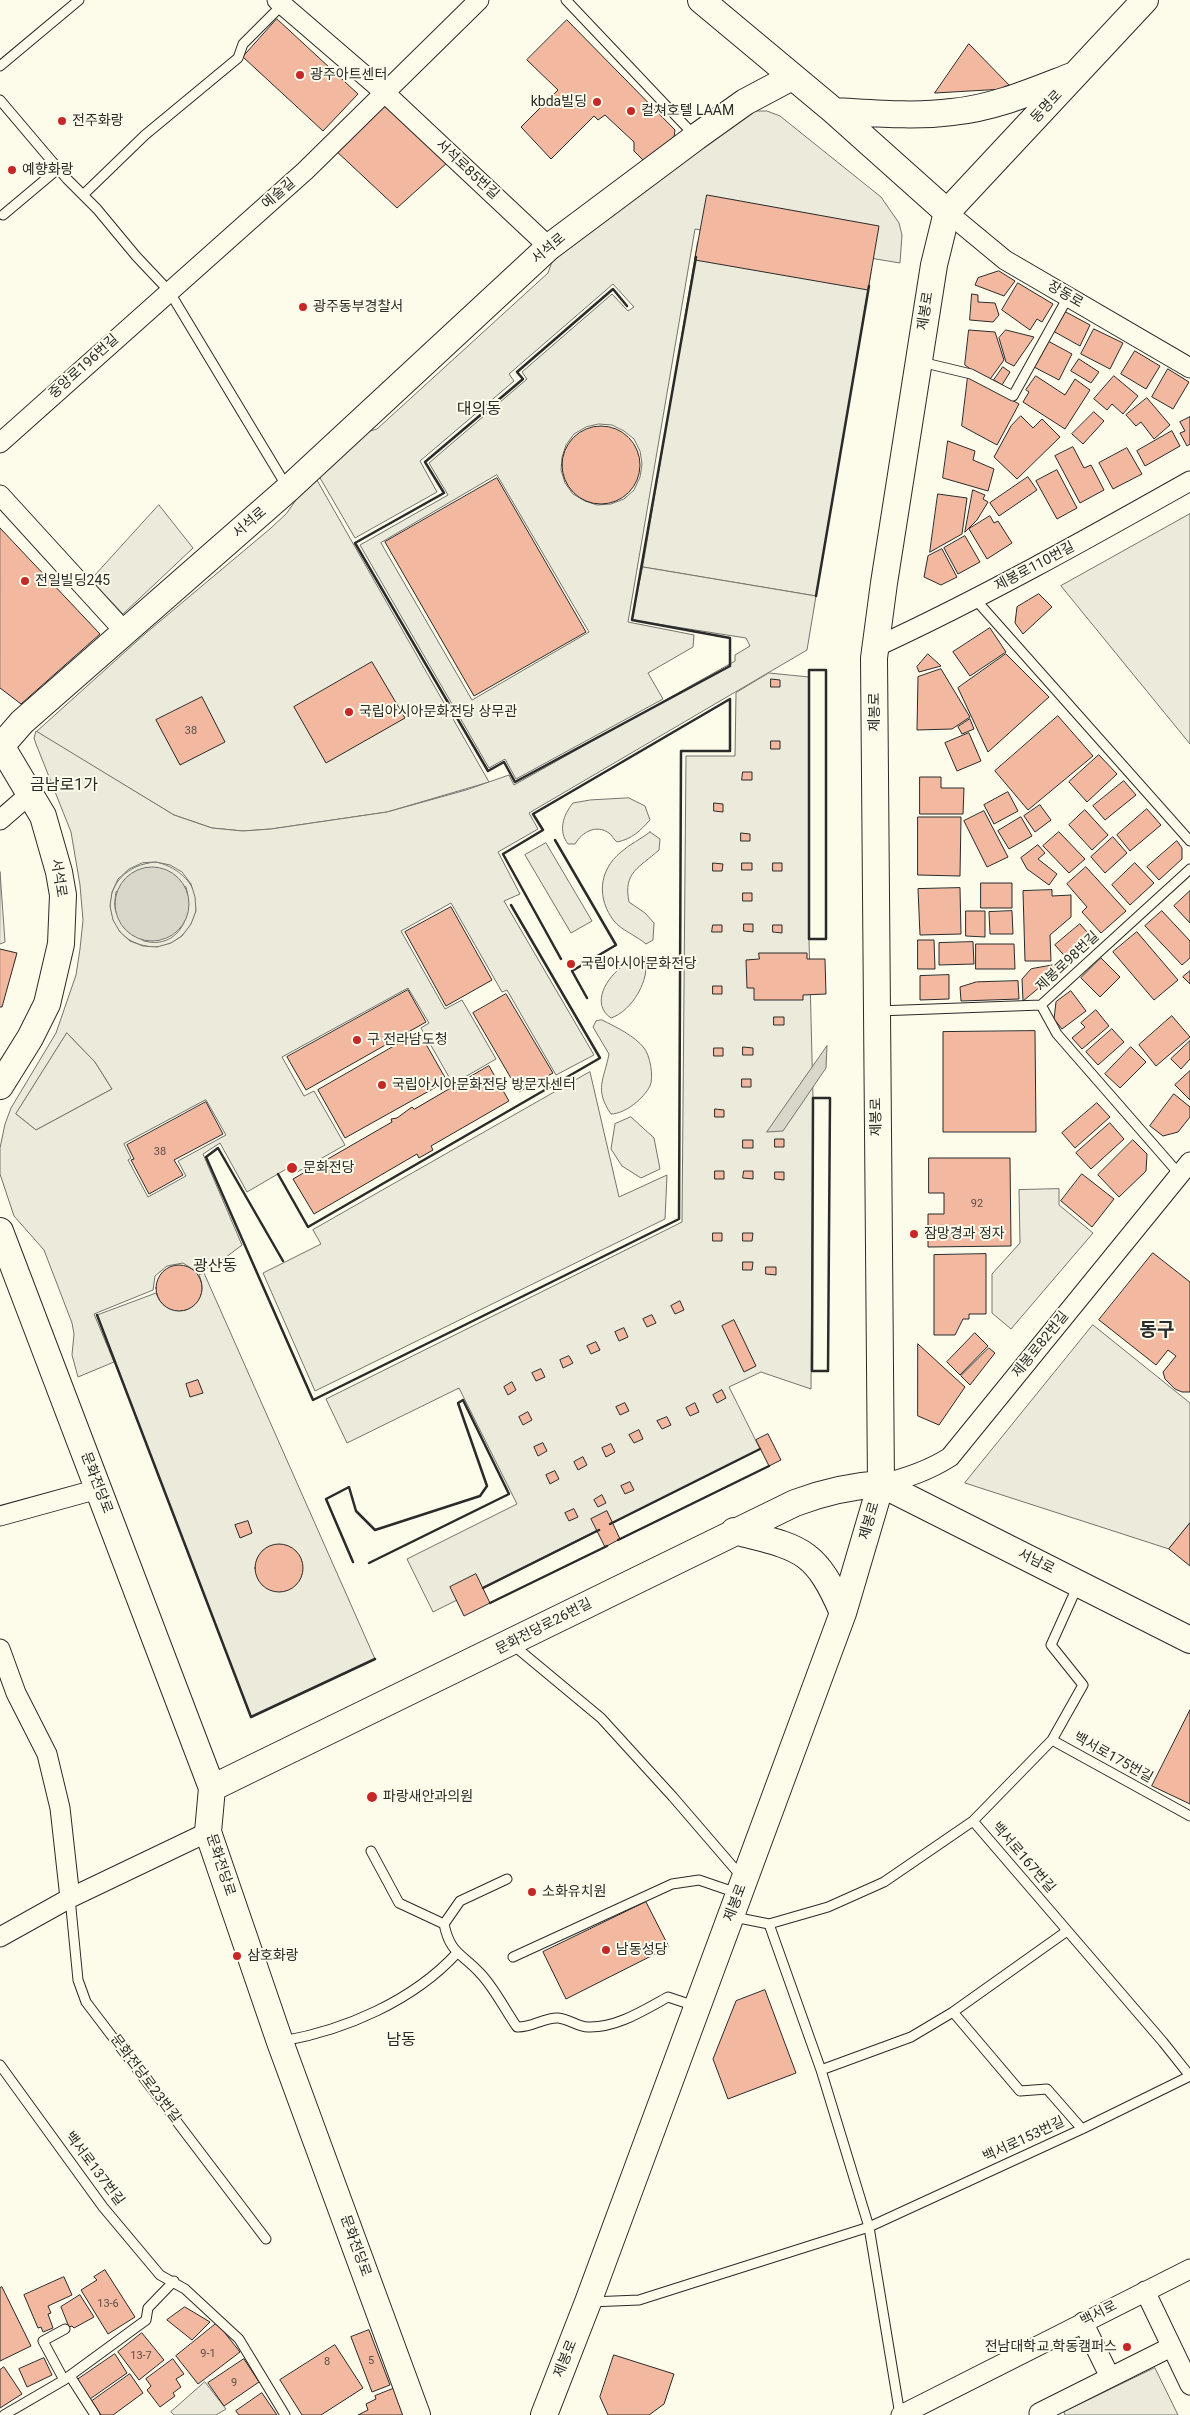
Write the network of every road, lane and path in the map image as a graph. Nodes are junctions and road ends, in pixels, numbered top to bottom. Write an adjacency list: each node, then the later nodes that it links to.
1 (79, 0): 7 (lane)
2 (479, 0): 10 (street)
3 (566, 0): 13 (lane)
4 (701, 0): 9 (street)
5 (1145, 0): 8 (street, 동명로)
6 (279, 2): 10 (street, 서석로85번길); 15 (lane)
7 (0, 66)
8 (1077, 74): 12 (street); 16 (street, 동명로)
9 (792, 77): 12 (street); 13 (street, 서석로)
10 (385, 93): 18 (street, 서석로85번길); 19 (street, 예술길)
11 (0, 100): 14 (lane)
12 (834, 111): 16 (street)
13 (696, 137): 18 (street, 서석로)
14 (59, 168): 15 (lane); 17 (lane)
15 (83, 195): 19 (lane)
16 (947, 212): 20 (street, 장동로); 21 (street, 제봉로)
17 (3, 215)
18 (549, 247): 25 (street, 서석로)
19 (169, 291): 23 (street, 중앙로196번길); 25 (lane)
20 (1068, 297): 21 (lane); 22 (street, 장동로)
21 (918, 362): 29 (street, 제봉로)
22 (1190, 368)
23 (0, 444)
24 (1190, 481): 27 (street, 제봉로110번길)
25 (288, 489): 28 (street, 서석로)
26 (0, 495): 28 (street)
27 (975, 599): 29 (street, 제봉로110번길); 33 (lane)
28 (126, 632): 30 (street, 서석로)
29 (876, 646): 36 (street, 제봉로)
30 (1, 744): 31 (street, 서석로)
31 (30, 794): 32 (street); 37 (street, 서석로)
32 (0, 820)
33 (1190, 841)
34 (1190, 869): 35 (lane, 제봉로98번길)
35 (1041, 1005): 36 (lane, 제봉로98번길); 38 (lane, 제봉로82번길)
36 (876, 1011): 40 (street, 제봉로)
37 (0, 1086)
38 (1185, 1168): 40 (street, 제봉로82번길)
39 (0, 1231): 41 (street, 문화전당로)
40 (880, 1484): 43 (street, 문화전당로26번길); 44 (street, 서남로); 45 (street, 제봉로)
41 (98, 1489): 42 (street); 50 (street, 문화전당로)
42 (0, 1516)
43 (734, 1531): 45 (street); 47 (street, 문화전당로26번길)
44 (1079, 1583): 46 (street, 서남로); 49 (lane, 백서로175번길)
45 (843, 1613): 56 (street, 제봉로)
46 (1190, 1640)
47 (512, 1644): 50 (street, 문화전당로26번길); 56 (lane)
48 (0, 1650): 57 (street, 문화전당로23번길)
49 (1052, 1740): 51 (lane, 백서로175번길); 52 (lane, 백서로167번길)
50 (212, 1788): 53 (street, 문화전당로)
51 (1190, 1816)
52 (973, 1822): 59 (lane); 60 (lane, 백서로167번길)
53 (208, 1832): 57 (street); 66 (street, 문화전당로)
54 (371, 1851): 58 (lane)
55 (507, 1879): 58 (lane)
56 (738, 1896): 59 (lane); 63 (lane); 64 (street, 제봉로)
57 (70, 1898): 61 (street); 72 (lane, 문화전당로23번길)
58 (444, 1924): 62 (lane)
59 (769, 1924): 68 (lane)
60 (1067, 1931): 65 (lane); 69 (lane, 백서로167번길)
61 (0, 1937)
62 (457, 1953): 64 (lane); 66 (lane)
63 (513, 1957)
64 (697, 2006): 76 (street, 제봉로)
65 (953, 2012): 68 (lane); 70 (lane)
66 (280, 2042): 86 (street, 문화전당로)
67 (0, 2065): 74 (lane, 백서로137번길)
68 (821, 2070): 71 (lane)
69 (1190, 2076): 70 (lane, 백서로153번길)
70 (1082, 2129): 71 (lane, 백서로153번길)
71 (869, 2226): 76 (lane); 88 (lane)
72 (266, 2240)
73 (1190, 2269): 75 (street, 백서로)
74 (174, 2282): 81 (lane); 85 (lane, 백서로137번길)
75 (1145, 2291): 77 (street, 백서로); 79 (street)
76 (588, 2302): 87 (street, 제봉로)
77 (1083, 2322): 80 (street); 88 (street, 백서로)
78 (66, 2329): 81 (lane)
79 (1171, 2347): 80 (street); 82 (street)
80 (1110, 2377): 89 (street)
81 (67, 2378): 83 (lane); 84 (lane)
82 (1190, 2385)
83 (4, 2415)
84 (96, 2415)
85 (285, 2415)
86 (417, 2415)
87 (544, 2415)
88 (900, 2415)
89 (1040, 2415)

